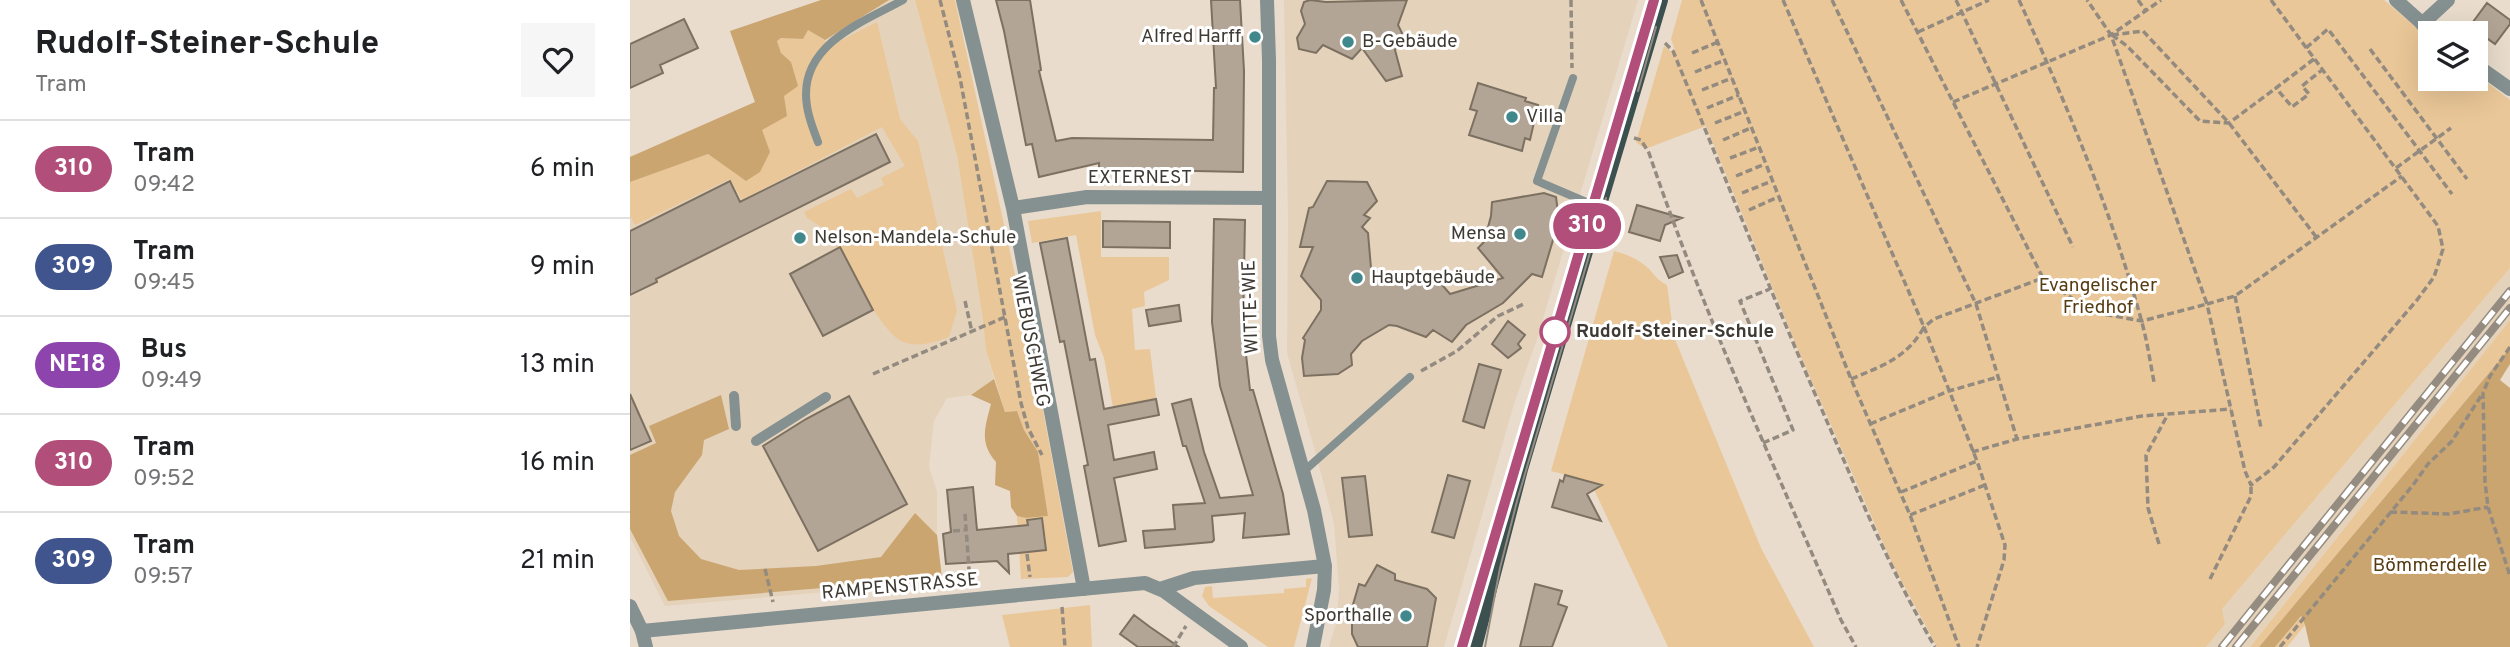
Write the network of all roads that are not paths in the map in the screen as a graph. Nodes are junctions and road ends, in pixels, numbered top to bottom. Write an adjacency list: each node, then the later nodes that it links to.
1 (903, 0): 12 (lane)
2 (963, 0): 15 (street, WIEBUSCHWEG)
3 (1267, 0): 13 (street, WITTE-WIE)
4 (1659, 0): 14 (main road)
5 (2396, 0): 7 (street)
6 (2448, 0): 8 (street)
7 (2419, 21)
8 (2434, 21)
9 (2488, 73): 11 (street)
10 (1573, 78): 14 (lane)
11 (2510, 89)
12 (818, 142)
13 (1268, 198): 15 (street, EXTERNEST); 21 (street, WITTE-WIE)
14 (1598, 207): 30 (main road)
15 (1013, 208): 23 (street, WIEBUSCHWEG)
16 (1410, 377): 21 (lane)
17 (734, 396): 19 (street)
18 (826, 397): 20 (street)
19 (736, 426)
20 (756, 441)
21 (1304, 471): 22 (street, WITTE-WIE)
22 (1325, 566): 24 (street, RAMPENSTRASSE); 29 (street, WITTE-WIE)
23 (1084, 589): 24 (street, RAMPENSTRASSE); 26 (street, RAMPENSTRASSE)
24 (1160, 589): 28 (street, RAMPENSTRASSE)
25 (630, 606): 26 (street)
26 (642, 631): 27 (street)
27 (646, 647)
28 (1241, 647)
29 (1313, 647)
30 (1473, 647)

